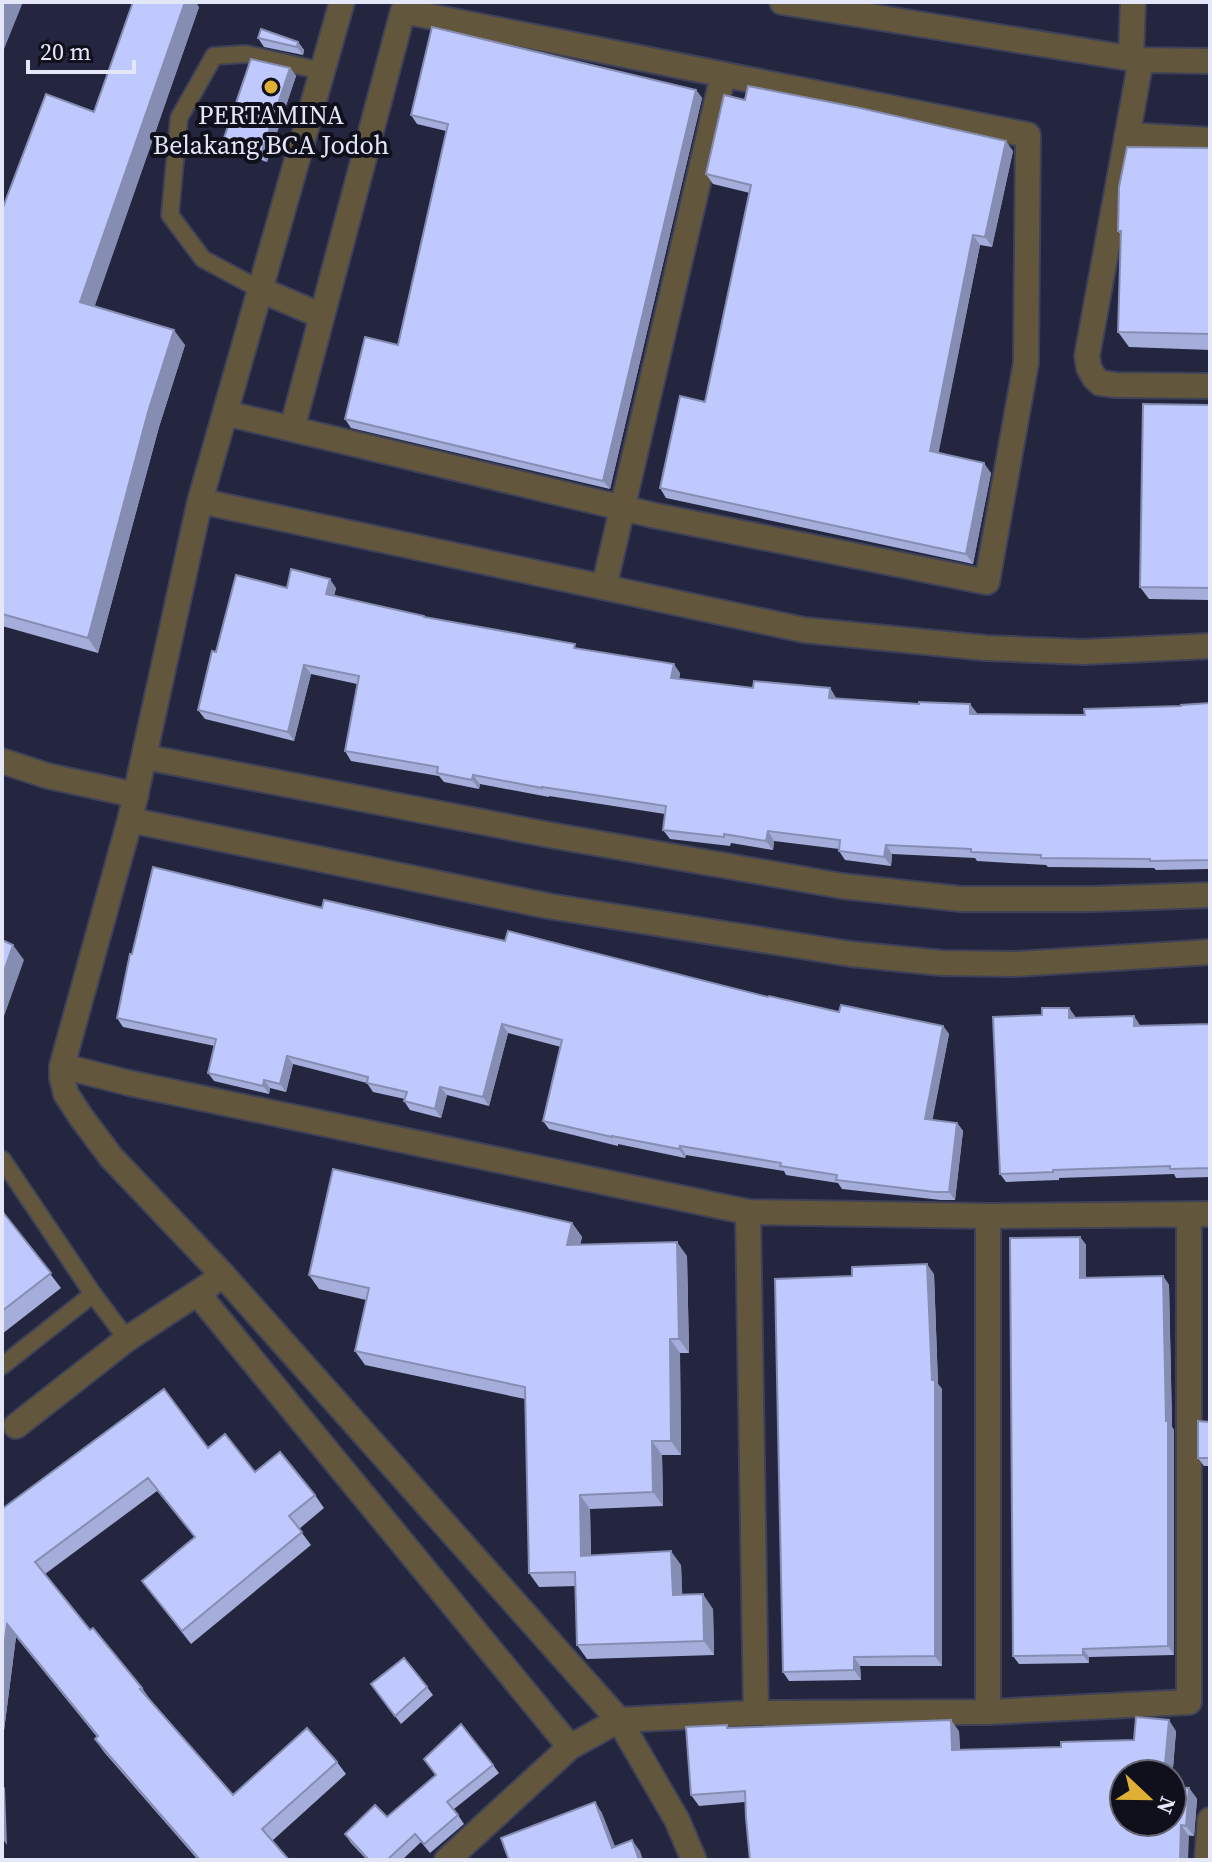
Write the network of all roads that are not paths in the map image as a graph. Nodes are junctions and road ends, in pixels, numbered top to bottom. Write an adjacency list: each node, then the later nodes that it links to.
1 (342, 2): 6 (street)
2 (782, 2): 4 (street)
3 (1133, 2): 4 (street)
4 (1136, 59): 5 (street); 8 (street)
5 (1210, 61)
6 (322, 71): 10 (street); 10 (lane)
7 (723, 75): 11 (street); 16 (street); 16 (street)
8 (1127, 135): 9 (street); 12 (street)
9 (1210, 140)
10 (261, 290): 11 (street); 13 (street)
11 (322, 316): 14 (street)
12 (1210, 386)
13 (225, 413): 14 (street); 15 (street)
14 (292, 429): 16 (street)
15 (200, 501): 17 (street); 19 (street)
16 (623, 508): 17 (street)
17 (604, 587): 18 (street)
18 (1210, 646)
19 (145, 757): 21 (street); 23 (street)
20 (2, 761): 21 (street)
21 (136, 795): 22 (street)
22 (130, 820): 24 (street); 25 (street)
23 (1210, 895)
24 (1210, 952)
25 (62, 1066): 27 (street); 30 (street)
26 (2, 1159): 31 (lane)
27 (748, 1212): 29 (street); 37 (street)
28 (1199, 1215): 29 (street); 36 (street)
29 (988, 1216): 36 (street)
30 (223, 1275): 32 (street); 38 (street)
31 (93, 1294): 33 (lane); 34 (lane)
32 (198, 1294): 33 (street); 39 (street)
33 (127, 1339): 35 (street)
34 (2, 1366)
35 (16, 1426)
36 (988, 1712): 37 (street)
37 (756, 1713): 38 (street)
38 (619, 1720): 39 (street); 42 (street)
39 (570, 1747): 41 (street)
40 (1210, 1820): 43 (street)
41 (447, 1860)
42 (694, 1860)
43 (1207, 1860)

